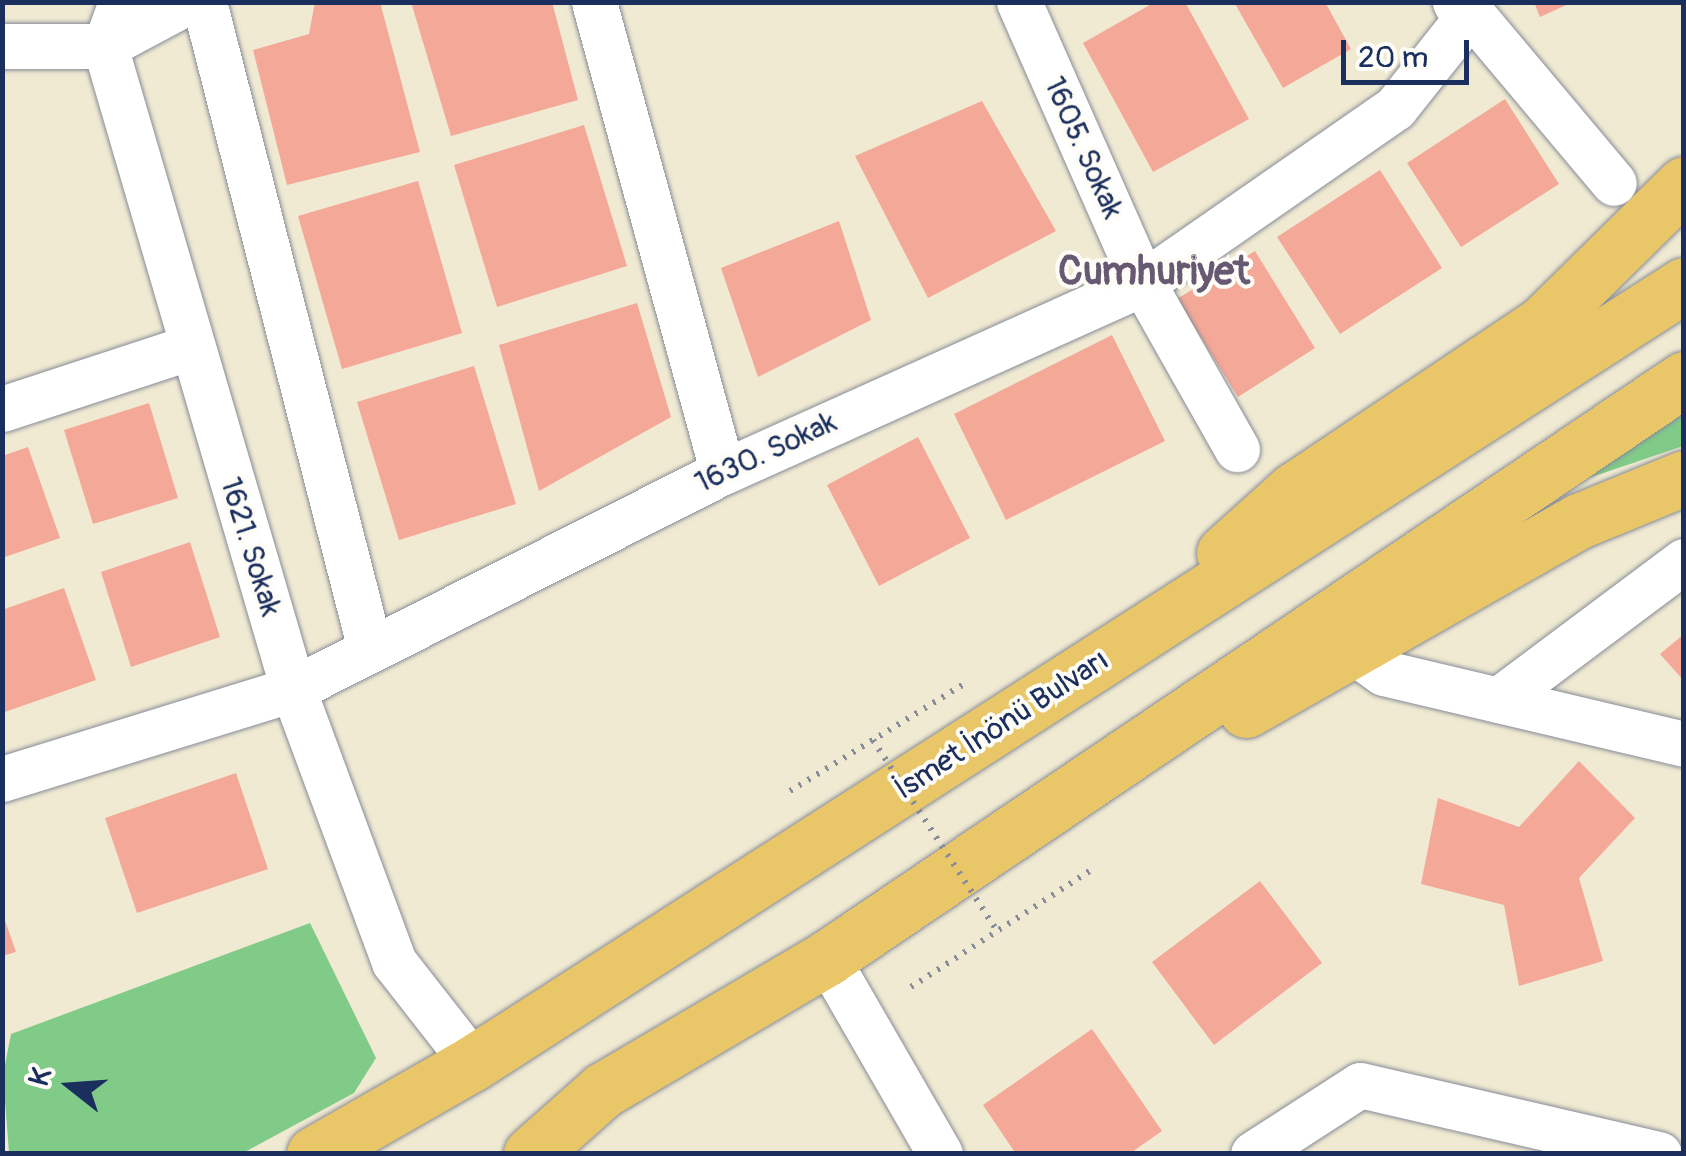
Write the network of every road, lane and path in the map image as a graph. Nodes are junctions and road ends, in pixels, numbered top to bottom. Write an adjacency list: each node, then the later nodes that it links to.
1 (121, 2): 8 (street)
2 (187, 2): 8 (street)
3 (204, 2): 22 (street)
4 (594, 2): 19 (street)
5 (1019, 2): 12 (street, 1605. Sokak)
6 (1461, 8): 9 (street); 12 (street, 1630. Sokak)
7 (2, 46): 8 (street)
8 (106, 46): 15 (street, 1621. Sokak)
9 (1614, 183)
10 (1684, 184): 14 (main road)
11 (1684, 229): 14 (main road)
12 (1143, 283): 18 (street, 1605. Sokak); 19 (street, 1630. Sokak)
13 (1684, 285): 24 (main road, İsmet İnönü Bulvarı)
14 (1542, 324): 24 (main road)
15 (191, 347): 17 (street); 26 (street, 1621. Sokak)
16 (1684, 379): 30 (main road)
17 (2, 410)
18 (1237, 449)
19 (723, 472): 22 (street, 1630. Sokak)
20 (1684, 478): 23 (main road)
21 (1684, 561): 27 (street)
22 (369, 645): 26 (street, 1630. Sokak)
23 (1352, 650): 27 (street); 30 (main road)
24 (1108, 657): 37 (main road, İsmet İnönü Bulvarı)
25 (964, 684): 28 (path)
26 (292, 689): 31 (street, 1630. Sokak); 38 (street, 1621. Sokak)
27 (1498, 700): 29 (street)
28 (873, 740): 32 (path); 34 (path, bridge)
29 (1684, 744)
30 (1134, 748): 35 (main road)
31 (2, 778)
32 (790, 791)
33 (1093, 869): 34 (path)
34 (999, 934): 36 (path)
35 (827, 958): 39 (main road); 44 (street)
36 (911, 987)
37 (558, 1009): 38 (main road, İsmet İnönü Bulvarı); 41 (main road)
38 (473, 1063): 40 (main road, İsmet İnönü Bulvarı)
39 (602, 1090): 42 (main road); 43 (main road)
40 (314, 1154)
41 (368, 1154)
42 (498, 1154)
43 (531, 1154)
44 (940, 1154)
45 (1253, 1154): 46 (street)
46 (1659, 1154)

